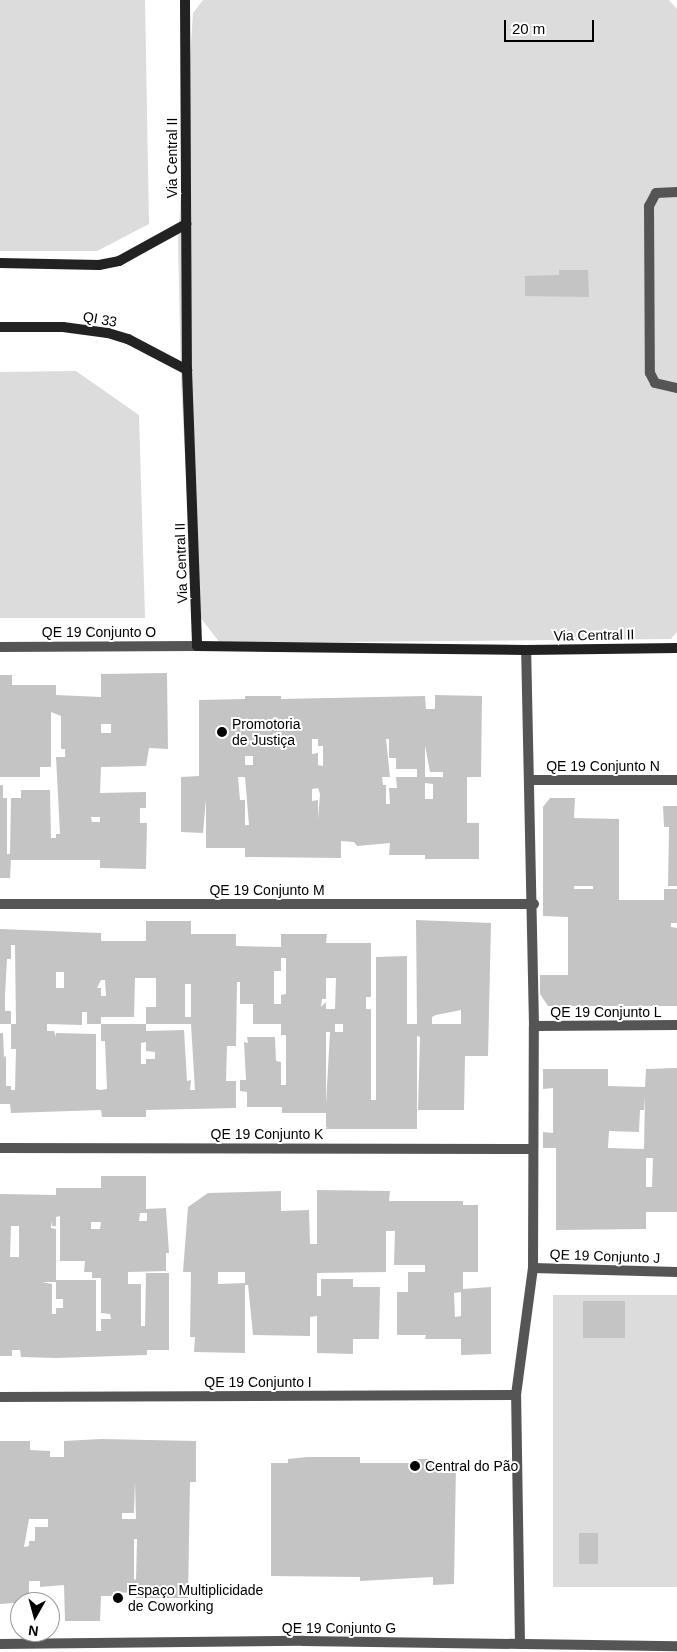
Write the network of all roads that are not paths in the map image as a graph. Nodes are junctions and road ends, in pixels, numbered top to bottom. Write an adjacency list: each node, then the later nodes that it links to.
1 (185, 0): 3 (street, Via Central II)
2 (677, 192): 7 (street)
3 (186, 224): 4 (street); 6 (street, Via Central II)
4 (0, 263)
5 (0, 327): 6 (street, QI 33)
6 (187, 370): 8 (street, Via Central II)
7 (677, 388)
8 (197, 646): 9 (street, QE 19 Conjunto O); 11 (street, Via Central II)
9 (0, 647)
10 (677, 648): 11 (street, Via Central II)
11 (526, 650): 12 (street)
12 (530, 780): 13 (street, QE 19 Conjunto N); 15 (street)
13 (677, 780)
14 (0, 904): 15 (street, QE 19 Conjunto M)
15 (534, 904): 17 (street)
16 (677, 1025): 17 (street, QE 19 Conjunto L)
17 (534, 1026): 19 (street)
18 (0, 1148): 19 (street, QE 19 Conjunto K)
19 (533, 1149): 20 (street)
20 (533, 1268): 21 (street, QE 19 Conjunto J); 22 (street)
21 (677, 1272)
22 (516, 1394): 23 (street, QE 19 Conjunto I); 25 (street)
23 (0, 1398)
24 (0, 1644): 25 (street, QE 19 Conjunto G)
25 (520, 1644): 26 (street, QE 19 Conjunto G)
26 (677, 1646)

